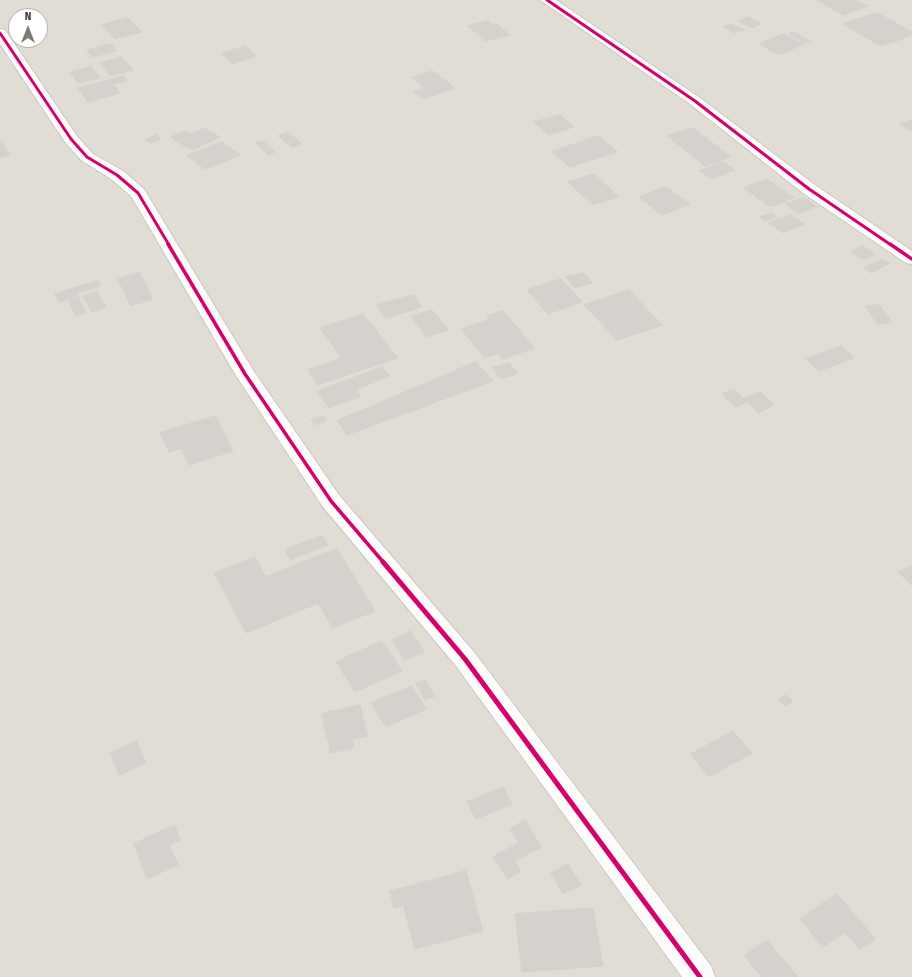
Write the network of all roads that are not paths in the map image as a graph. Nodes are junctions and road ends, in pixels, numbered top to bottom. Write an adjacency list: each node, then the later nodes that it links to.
1 (547, 0): 3 (street)
2 (0, 33): 4 (street)
3 (912, 259)
4 (700, 977)

